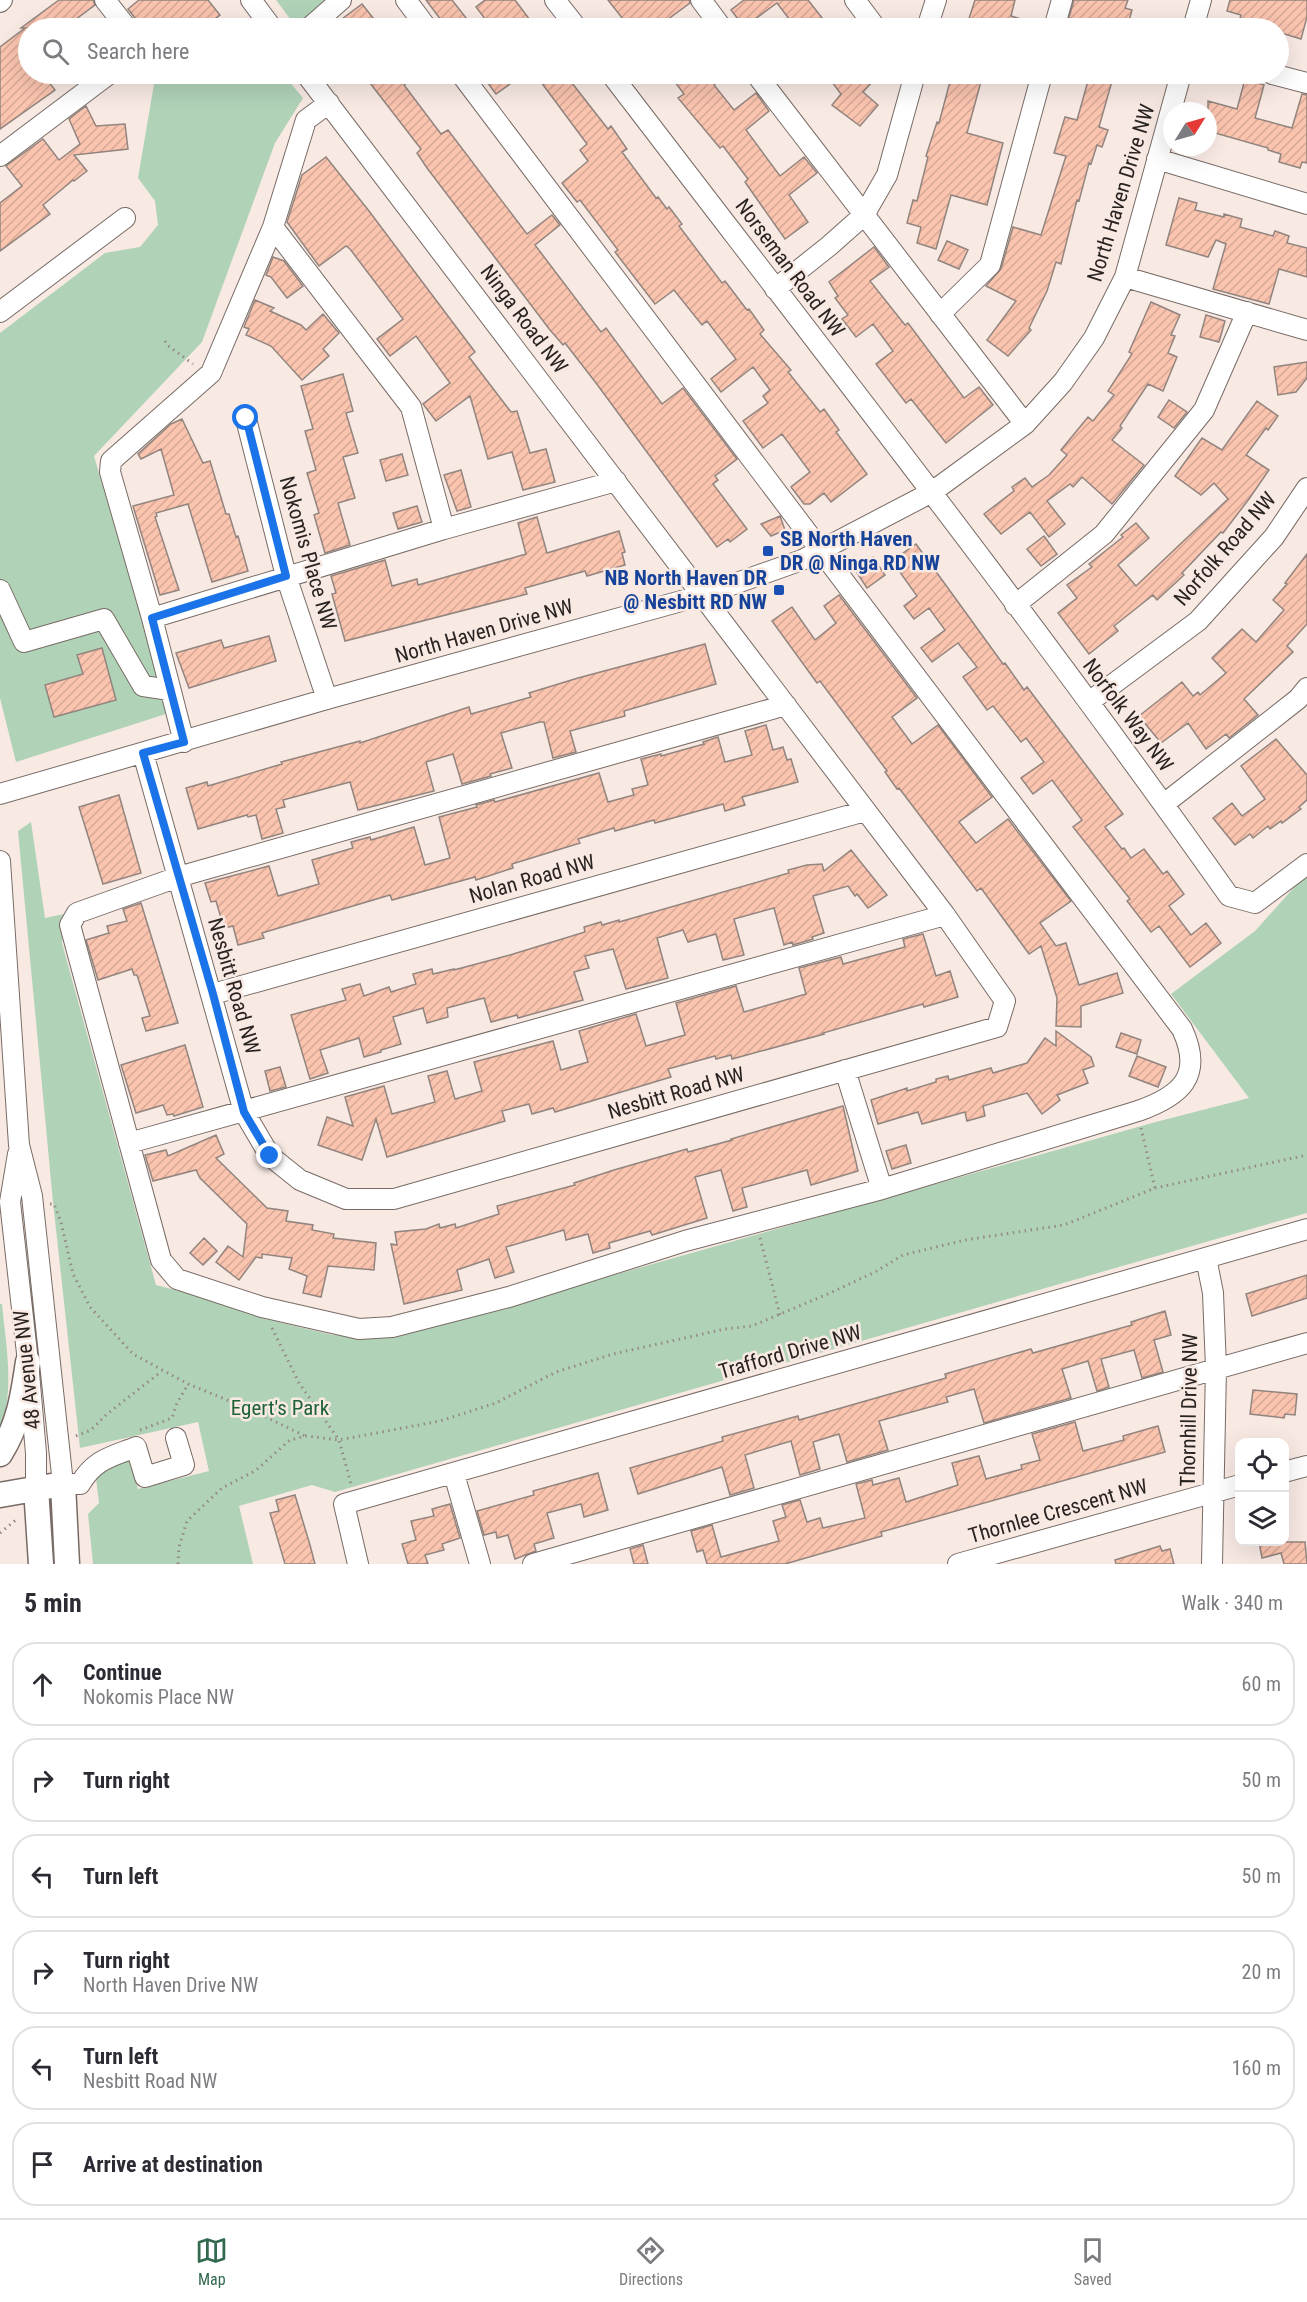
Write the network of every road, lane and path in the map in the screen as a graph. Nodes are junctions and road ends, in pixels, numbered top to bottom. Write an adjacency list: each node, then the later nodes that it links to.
1 (105, 0): 11 (street)
2 (251, 0): 12 (street)
3 (341, 0): 13 (street)
4 (406, 0): 14 (street)
5 (555, 0): 15 (street)
6 (701, 0): 16 (street)
7 (855, 0): 17 (street)
8 (936, 0): 18 (street)
9 (1062, 0): 19 (street)
10 (1201, 0): 20 (street)
11 (119, 18)
12 (264, 18)
13 (320, 18)
14 (420, 18)
15 (569, 18)
16 (714, 18)
17 (868, 18)
18 (930, 18)
19 (1057, 18)
20 (1196, 18)
21 (1289, 78): 22 (street)
22 (1307, 83)
23 (96, 84): 32 (street)
24 (314, 84): 31 (street, Ninga Road NW)
25 (469, 84): 52 (street)
26 (619, 84): 39 (street, Norseman Road NW)
27 (764, 84): 35 (street)
28 (912, 84): 35 (street)
29 (1039, 84): 42 (street)
30 (1178, 84): 33 (street, North Haven Drive NW)
31 (329, 103): 37 (street); 48 (street, Ninga Road NW)
32 (0, 156)
33 (1157, 159): 34 (street); 38 (street, North Haven Drive NW)
34 (1307, 204)
35 (864, 215): 39 (street); 42 (street)
36 (125, 218): 40 (street)
37 (273, 227): 45 (street); 51 (street)
38 (1125, 277): 41 (street); 47 (street, North Haven Drive NW)
39 (776, 289): 50 (street, Norseman Road NW)
40 (0, 312)
41 (1247, 312): 43 (street); 56 (street)
42 (940, 314): 47 (street)
43 (1307, 330)
44 (165, 341): 45 (path)
45 (205, 379): 57 (street)
46 (246, 418): 53 (street, Nokomis Place NW)
47 (1025, 424): 50 (street, North Haven Drive NW)
48 (616, 481): 51 (street); 55 (street, Ninga Road NW)
49 (1307, 488): 61 (street, Norfolk Road NW)
50 (932, 492): 52 (street, North Haven Drive NW); 56 (street, Norfolk Way NW)
51 (444, 529): 53 (street)
52 (823, 550): 55 (street, North Haven Drive NW); 75 (street)
53 (286, 576): 57 (street); 60 (street, Nokomis Place NW)
54 (0, 590): 59 (street)
55 (703, 595): 60 (street, North Haven Drive NW); 62 (street, Nesbitt Road NW)
56 (1015, 605): 61 (street, Norfolk Way NW)
57 (152, 618): 59 (street)
58 (1307, 688): 66 (street)
59 (170, 690): 63 (street)
60 (327, 699): 63 (street, North Haven Drive NW)
61 (1089, 702): 66 (street, Norfolk Way NW)
62 (786, 705): 67 (street, Nesbitt Road NW); 70 (street)
63 (184, 742): 64 (street, North Haven Drive NW)
64 (143, 753): 65 (street, North Haven Drive NW); 70 (street, Nesbitt Road NW)
65 (0, 794)
66 (1164, 804): 69 (street, Norfolk Way NW)
67 (865, 810): 71 (street, Nesbitt Road NW); 72 (street, Nolan Road NW)
68 (0, 861): 77 (street, 48 Avenue NW)
69 (1307, 864)
70 (178, 877): 72 (street, Nesbitt Road NW); 76 (street)
71 (945, 915): 73 (street, Nesbitt Road NW); 74 (street)
72 (213, 994): 74 (street, Nesbitt Road NW)
73 (845, 1070): 74 (street, Nesbitt Road NW); 80 (street)
74 (244, 1112): 76 (street)
75 (1137, 1112): 79 (path); 80 (street)
76 (129, 1143): 85 (street)
77 (19, 1145): 81 (street, 48 Avenue NW); 88 (street, 48 Avenue NW)
78 (1307, 1155): 79 (path)
79 (1155, 1188): 86 (path)
80 (882, 1189): 82 (street)
81 (32, 1196): 90 (path); 101 (street, 48 Avenue NW)
82 (756, 1222): 85 (street); 86 (path)
83 (1307, 1229): 84 (street, Trafford Drive NW)
84 (1206, 1258): 89 (street, Thornhill Drive NW); 100 (street, Trafford Drive NW)
85 (262, 1307): 95 (path)
86 (780, 1315): 95 (path)
87 (1307, 1343): 89 (street)
88 (28, 1362): 97 (main road); 103 (street, 48 Avenue NW)
89 (1216, 1368): 104 (street, Thornhill Drive NW); 114 (street)
90 (162, 1371): 91 (path); 93 (path)
91 (188, 1384): 92 (path); 96 (path)
92 (306, 1436): 95 (path); 111 (path)
93 (72, 1438)
94 (176, 1438): 96 (street)
95 (339, 1440): 106 (path)
96 (126, 1451): 101 (street)
97 (0, 1454)
98 (1307, 1466): 99 (street)
99 (1289, 1471)
100 (454, 1474): 106 (street, Trafford Drive NW); 113 (street)
101 (63, 1484): 103 (main road); 110 (main road)
102 (1235, 1486): 104 (street, Thornlee Crescent NW)
103 (36, 1488): 105 (main road); 109 (main road)
104 (1212, 1492): 115 (street, Thornlee Crescent NW); 116 (street, Thornhill Drive NW)
105 (0, 1495)
106 (355, 1501): 112 (street)
107 (20, 1516): 108 (path)
108 (0, 1533)
109 (41, 1564)
110 (67, 1564)
111 (178, 1564)
112 (358, 1564)
113 (480, 1564)
114 (533, 1564)
115 (958, 1564)
116 (1212, 1564)

